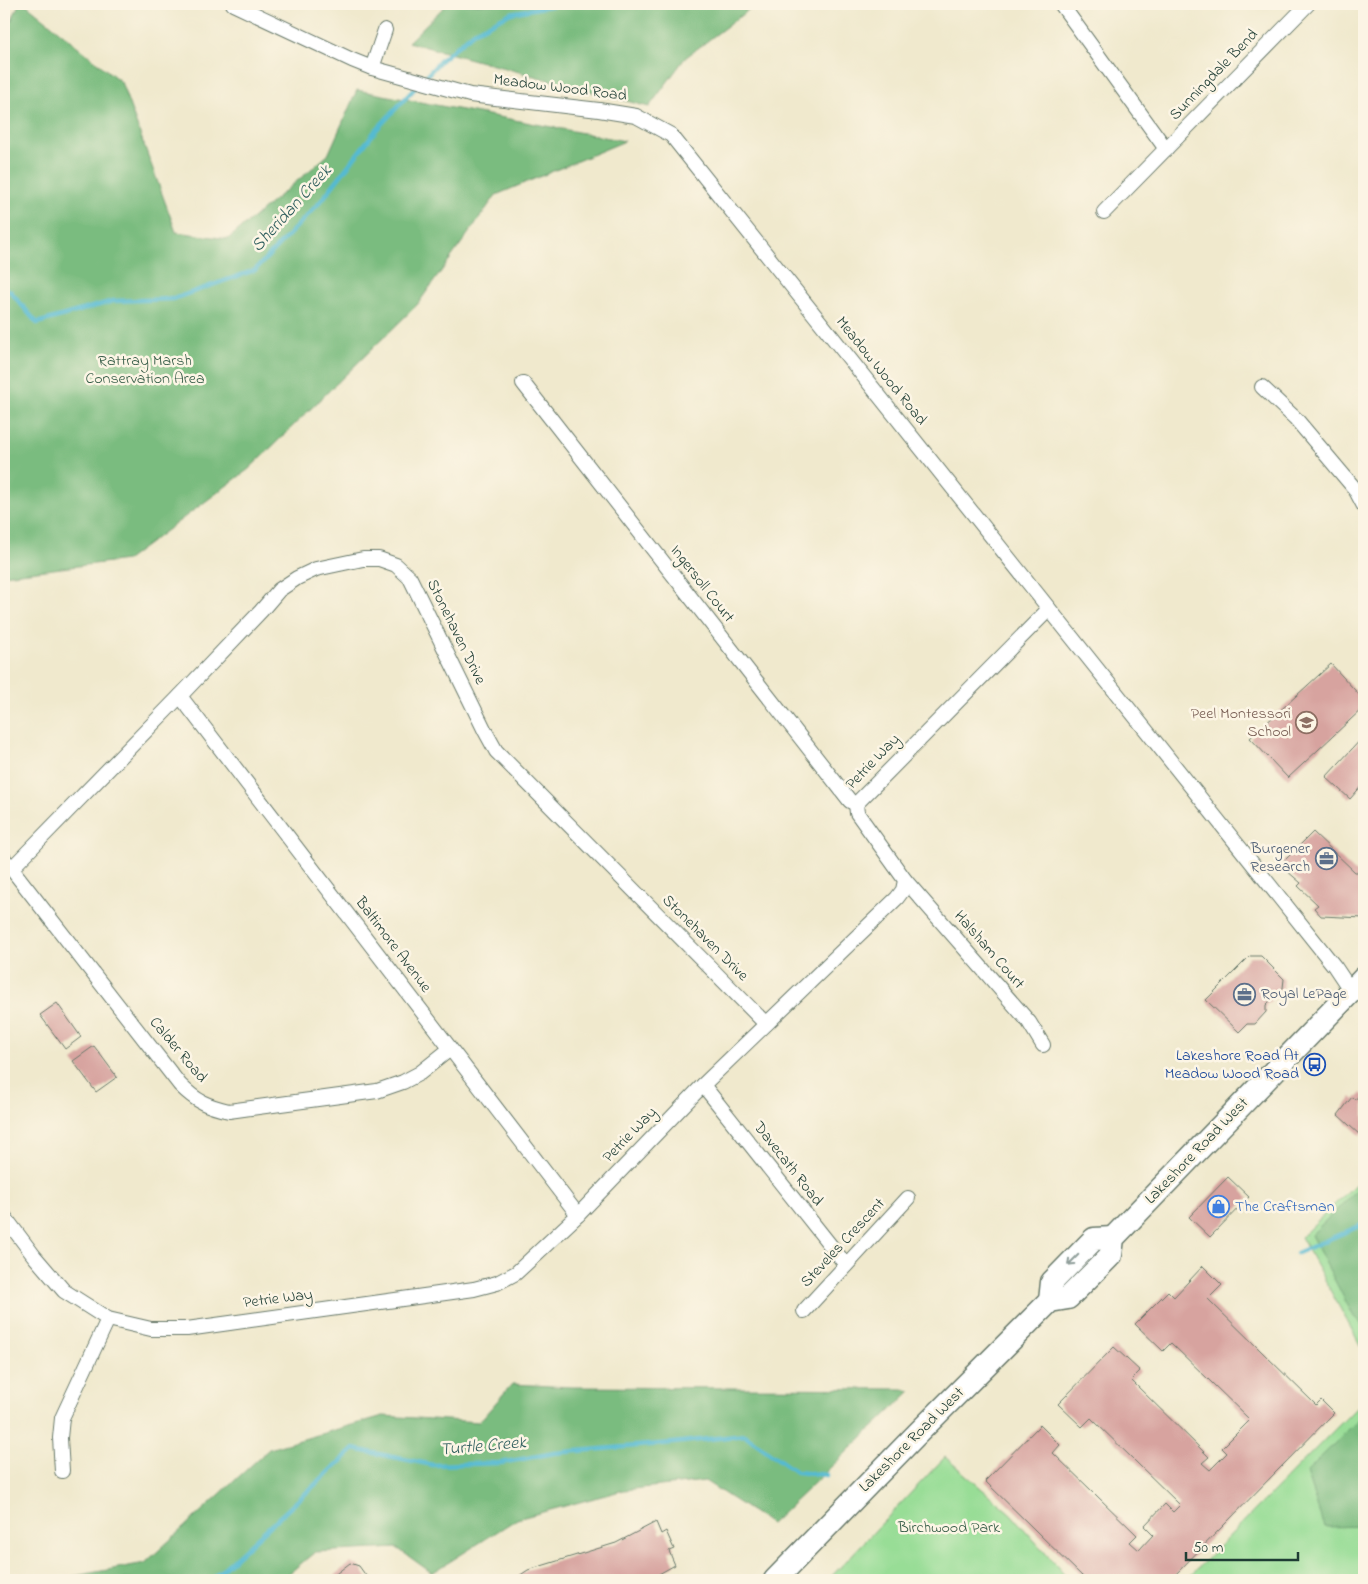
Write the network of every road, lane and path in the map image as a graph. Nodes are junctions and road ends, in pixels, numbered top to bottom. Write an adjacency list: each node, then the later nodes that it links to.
1 (233, 4): 5 (street, Meadow Wood Road)
2 (1060, 4): 6 (street, Sunningdale Bend)
3 (1308, 4): 6 (street, Sunningdale Bend)
4 (385, 30): 5 (street)
5 (372, 68): 11 (street, Meadow Wood Road)
6 (1166, 149): 7 (street, Sunningdale Bend)
7 (1104, 212)
8 (523, 383): 13 (street, Ingersoll Court)
9 (1262, 387): 10 (street)
10 (1364, 506)
11 (1048, 609): 13 (street, Petrie Way); 16 (street, Meadow Wood Road)
12 (180, 696): 14 (street, Stonehaven Drive); 17 (street, Stonehaven Drive); 19 (street, Baltimore Avenue)
13 (856, 804): 15 (street, Petrie Way)
14 (7, 864): 19 (street, Calder Road)
15 (905, 880): 17 (street, Petrie Way); 18 (street, Halsham Court)
16 (1358, 984): 28 (main road, Lakeshore Road West)
17 (766, 1024): 20 (street, Petrie Way)
18 (1043, 1045)
19 (450, 1050): 22 (street, Baltimore Avenue)
20 (703, 1085): 22 (street, Petrie Way); 24 (street, Davecath Road)
21 (908, 1198): 24 (street, Steveles Crescent)
22 (578, 1215): 26 (street, Petrie Way)
23 (4, 1216): 26 (street, Petrie Way)
24 (846, 1265): 25 (street, Steveles Crescent)
25 (804, 1312)
26 (108, 1319): 27 (street)
27 (62, 1471)
28 (774, 1580)

